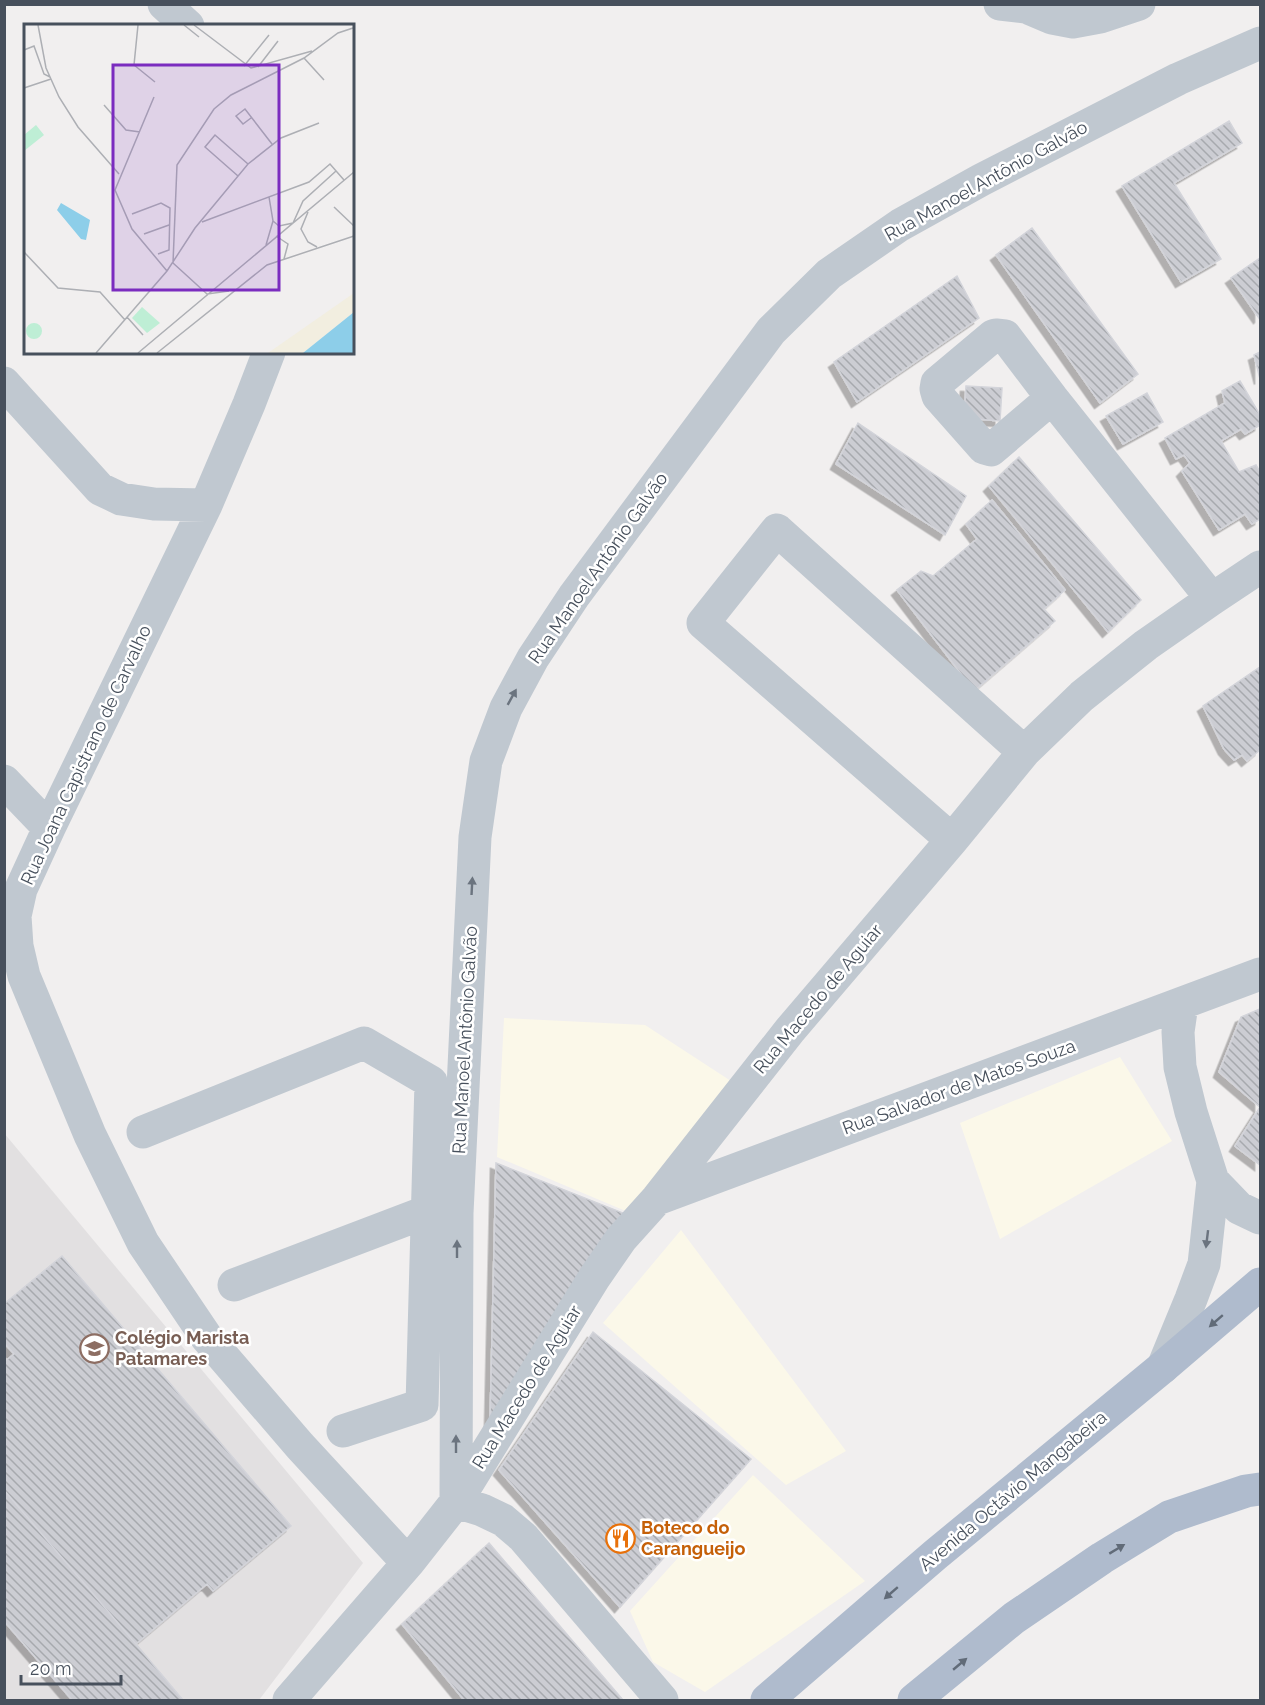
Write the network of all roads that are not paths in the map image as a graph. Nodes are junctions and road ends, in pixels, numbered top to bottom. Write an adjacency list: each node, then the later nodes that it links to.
1 (164, 4): 5 (street)
2 (1000, 4): 4 (street)
3 (1139, 4): 4 (street)
4 (1105, 11)
5 (186, 24)
6 (1260, 43): 20 (street, Rua Manoel Antônio Galvão, one-way to 6)
7 (268, 354): 10 (street, Rua Joana Capistrano de Carvalho)
8 (4, 383): 10 (street)
9 (1052, 398): 12 (street)
10 (206, 505): 15 (street, Rua Joana Capistrano de Carvalho)
11 (1260, 567): 12 (street, Rua Macedo de Aguiar)
12 (1212, 599): 13 (street, Rua Macedo de Aguiar)
13 (1024, 752): 16 (street, Rua Macedo de Aguiar); 16 (street)
14 (4, 781): 15 (street)
15 (48, 828): 32 (street, Rua Joana Capistrano de Carvalho)
16 (952, 840): 23 (street, Rua Macedo de Aguiar)
17 (1260, 974): 18 (street, Rua Salvador de Matos Souza)
18 (1182, 1004): 22 (street); 23 (street, Rua Salvador de Matos Souza)
19 (431, 1082): 20 (street); 21 (street); 24 (street)
20 (463, 1082): 24 (street, Rua Manoel Antônio Galvão)
21 (143, 1132)
22 (1214, 1181): 25 (street); 28 (street, one-way to 28)
23 (657, 1199): 31 (street, Rua Macedo de Aguiar)
24 (442, 1213): 26 (street); 29 (street); 31 (street, Rua Manoel Antônio Galvão, one-way to 24)
25 (1260, 1218)
26 (234, 1285)
27 (1254, 1297): 28 (main road, Avenida Octávio Mangabeira, one-way to 28)
28 (1163, 1367): 35 (main road, Avenida Octávio Mangabeira, one-way to 35)
29 (344, 1431)
30 (1260, 1488): 36 (main road, one-way to 30)
31 (456, 1502): 32 (street); 34 (street)
32 (408, 1563): 33 (street)
33 (289, 1701)
34 (662, 1701)
35 (766, 1701)
36 (914, 1701)

